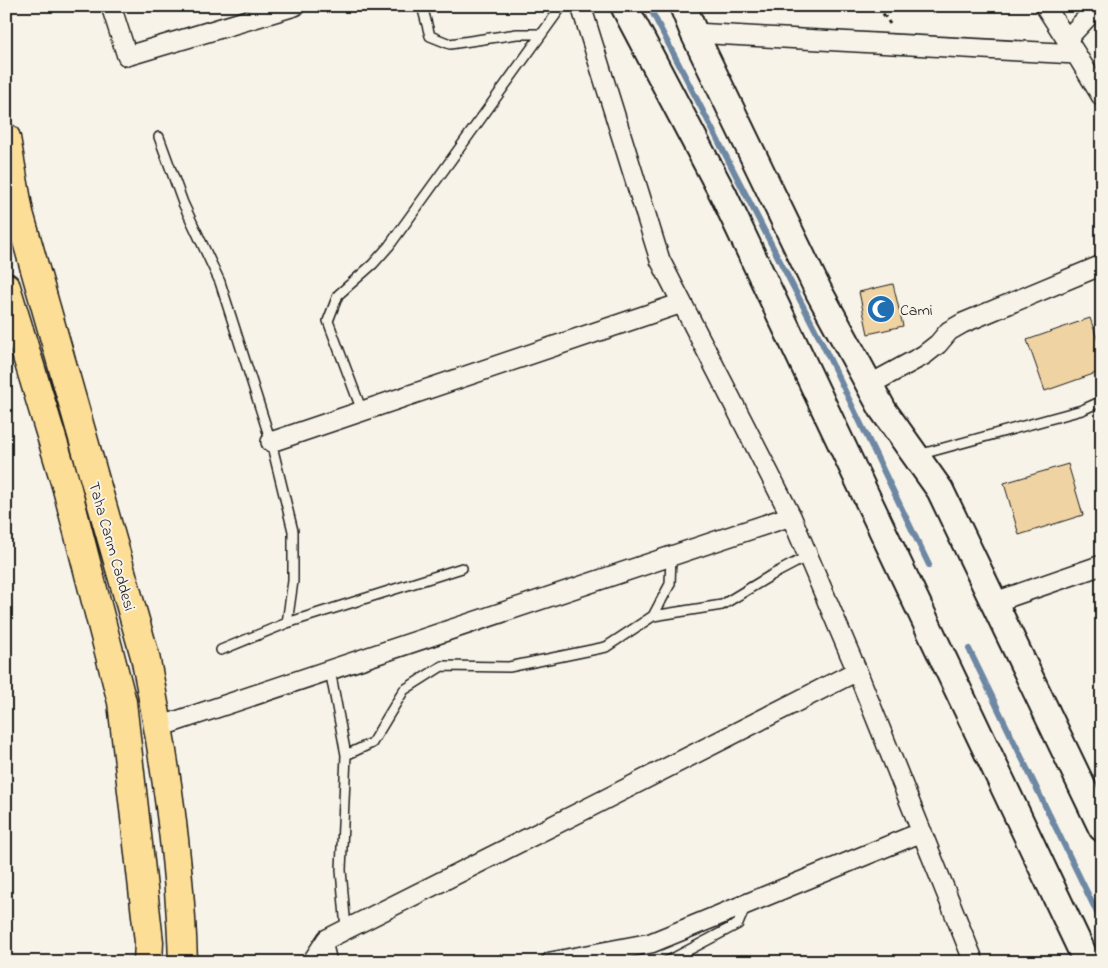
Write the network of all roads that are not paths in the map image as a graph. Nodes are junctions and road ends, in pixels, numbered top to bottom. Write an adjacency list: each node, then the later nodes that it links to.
1 (111, 6): 2 (street)
2 (295, 6)
3 (422, 6): 11 (lane)
4 (562, 6): 11 (lane)
5 (581, 6): 18 (street)
6 (624, 6): 49 (main road)
7 (683, 6): 10 (main road)
8 (1045, 6): 12 (street)
9 (1098, 6): 12 (street)
10 (694, 33): 12 (street); 19 (main road)
11 (542, 34): 21 (lane)
12 (1072, 46): 13 (street)
13 (1102, 97)
14 (159, 136): 22 (lane)
15 (6, 138): 35 (main road, Taha Carım Caddesi)
16 (1102, 266): 19 (street)
17 (6, 287): 42 (main road, Taha Carım Caddesi)
18 (682, 303): 21 (street); 24 (street)
19 (870, 385): 23 (main road)
20 (1102, 401): 23 (lane)
21 (362, 411): 22 (street)
22 (271, 442): 31 (lane)
23 (916, 456): 29 (main road)
24 (791, 516): 25 (street); 26 (street)
25 (808, 556): 30 (lane); 34 (street)
26 (671, 557): 30 (lane); 33 (street)
27 (1102, 566): 29 (street)
28 (462, 568): 31 (lane)
29 (995, 602): 37 (main road)
30 (653, 616): 36 (lane)
31 (287, 624): 32 (lane)
32 (221, 650)
33 (330, 670): 35 (street); 36 (lane)
34 (856, 671): 38 (street); 40 (street)
35 (159, 727): 43 (main road, Taha Carım Caddesi)
36 (346, 755): 40 (lane)
37 (1102, 828)
38 (922, 832): 39 (street); 48 (street)
39 (746, 904): 46 (street); 47 (lane)
40 (346, 929): 41 (street)
41 (327, 939): 44 (street); 45 (lane)
42 (148, 962)
43 (183, 962)
44 (312, 962)
45 (332, 962)
46 (551, 962)
47 (666, 962)
48 (974, 962)
49 (1087, 962)

